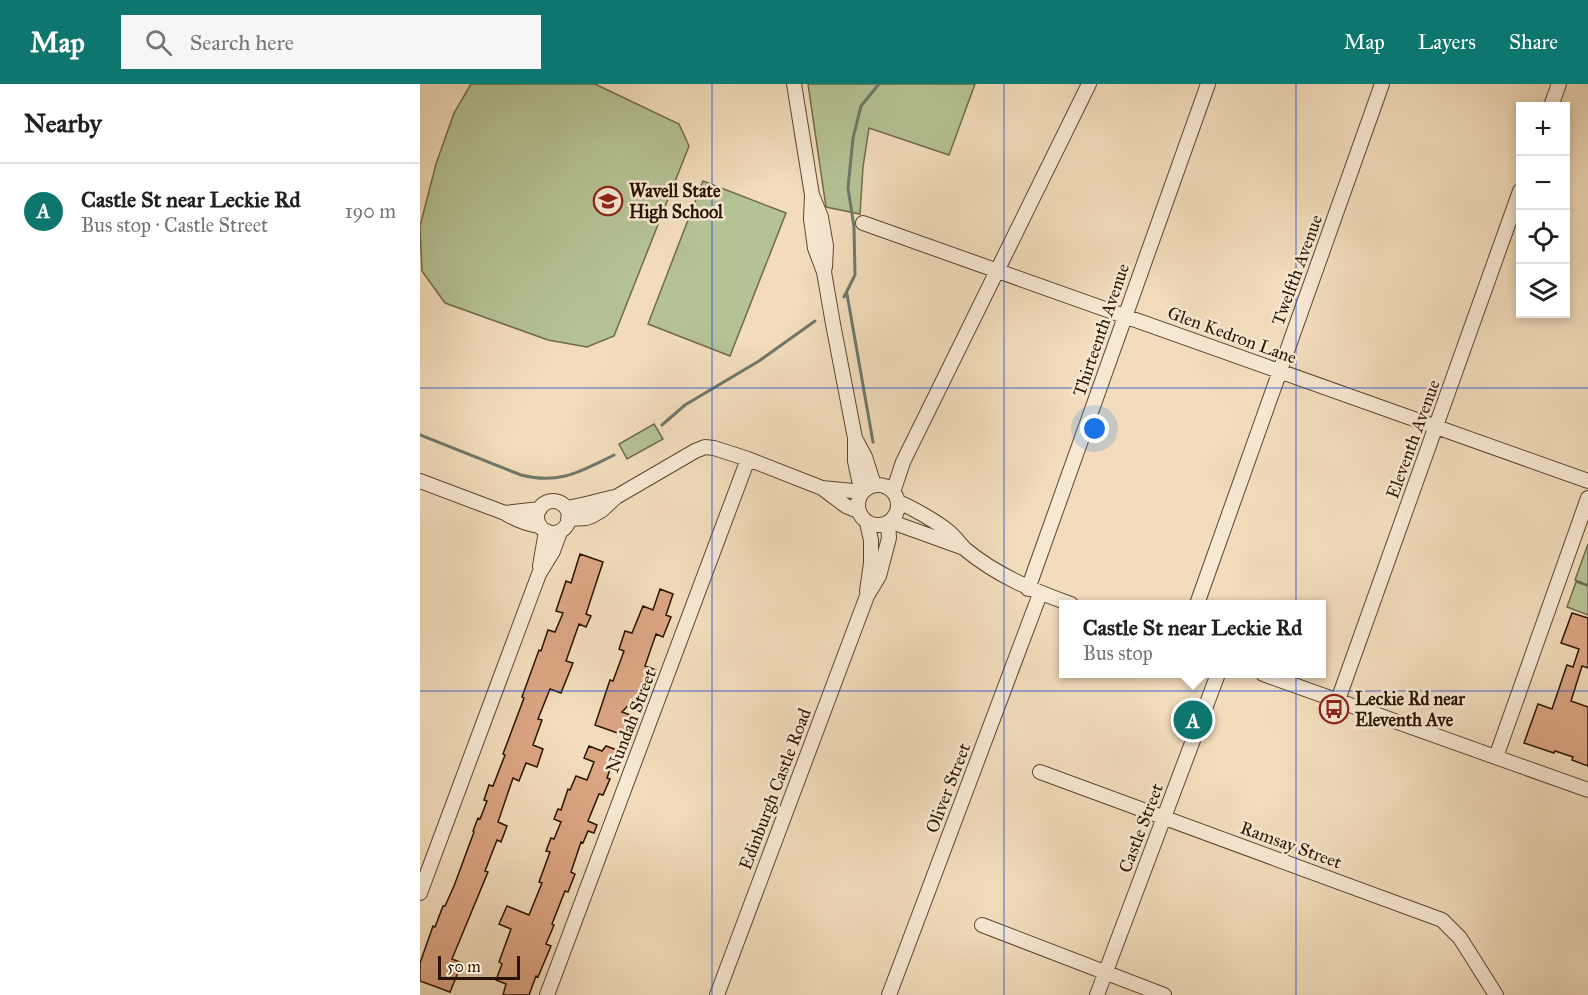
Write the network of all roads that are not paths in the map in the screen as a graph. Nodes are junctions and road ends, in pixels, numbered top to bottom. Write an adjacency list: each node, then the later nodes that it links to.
1 (794, 84): 17 (street)
2 (1089, 84): 9 (street)
3 (1208, 84): 10 (street, Thirteenth Avenue)
4 (1382, 84): 11 (street, Twelfth Avenue)
5 (1559, 84): 6 (street)
6 (1552, 102)
7 (1516, 205): 12 (street, Eleventh Avenue)
8 (864, 223): 9 (street, Glen Kedron Lane)
9 (997, 270): 10 (street, Glen Kedron Lane); 17 (street)
10 (1125, 316): 11 (street, Glen Kedron Lane); 29 (street, Thirteenth Avenue)
11 (1280, 371): 12 (street, Glen Kedron Lane); 32 (street, Twelfth Avenue)
12 (1436, 427): 15 (street, Glen Kedron Lane); 35 (street, Eleventh Avenue)
13 (748, 459): 16 (street); 22 (street); 43 (street, Nundah Street)
14 (420, 481): 21 (street)
15 (1588, 481)
16 (822, 488): 17 (street); 20 (street)
17 (879, 491): 20 (street); 23 (street); 27 (street)
18 (1588, 498): 36 (street)
19 (540, 508): 21 (street); 22 (street); 25 (street)
20 (858, 511): 24 (street)
21 (505, 513): 25 (street)
22 (567, 514): 26 (street)
23 (889, 522): 24 (street); 27 (street); 30 (street, Edinburgh Castle Road)
24 (867, 523): 30 (street, Edinburgh Castle Road)
25 (542, 529): 26 (street); 28 (street)
26 (560, 532): 28 (street)
27 (966, 549): 29 (street)
28 (539, 574): 40 (street)
29 (1034, 591): 31 (street); 45 (street, Oliver Street)
30 (867, 596): 44 (street, Edinburgh Castle Road)
31 (1060, 600)
32 (1198, 600)
33 (1216, 678): 39 (street, Castle Street)
34 (1275, 678): 35 (street)
35 (1338, 700): 36 (street)
36 (1496, 757): 38 (street)
37 (1040, 772): 39 (street, Ramsay Street)
38 (1588, 790)
39 (1164, 818): 42 (street, Castle Street); 48 (street, Ramsay Street)
40 (420, 893)
41 (982, 925): 42 (street)
42 (1106, 972): 46 (street, Castle Street); 47 (street)
43 (547, 995)
44 (717, 995)
45 (889, 995)
46 (1097, 995)
47 (1164, 995)
48 (1496, 995)

